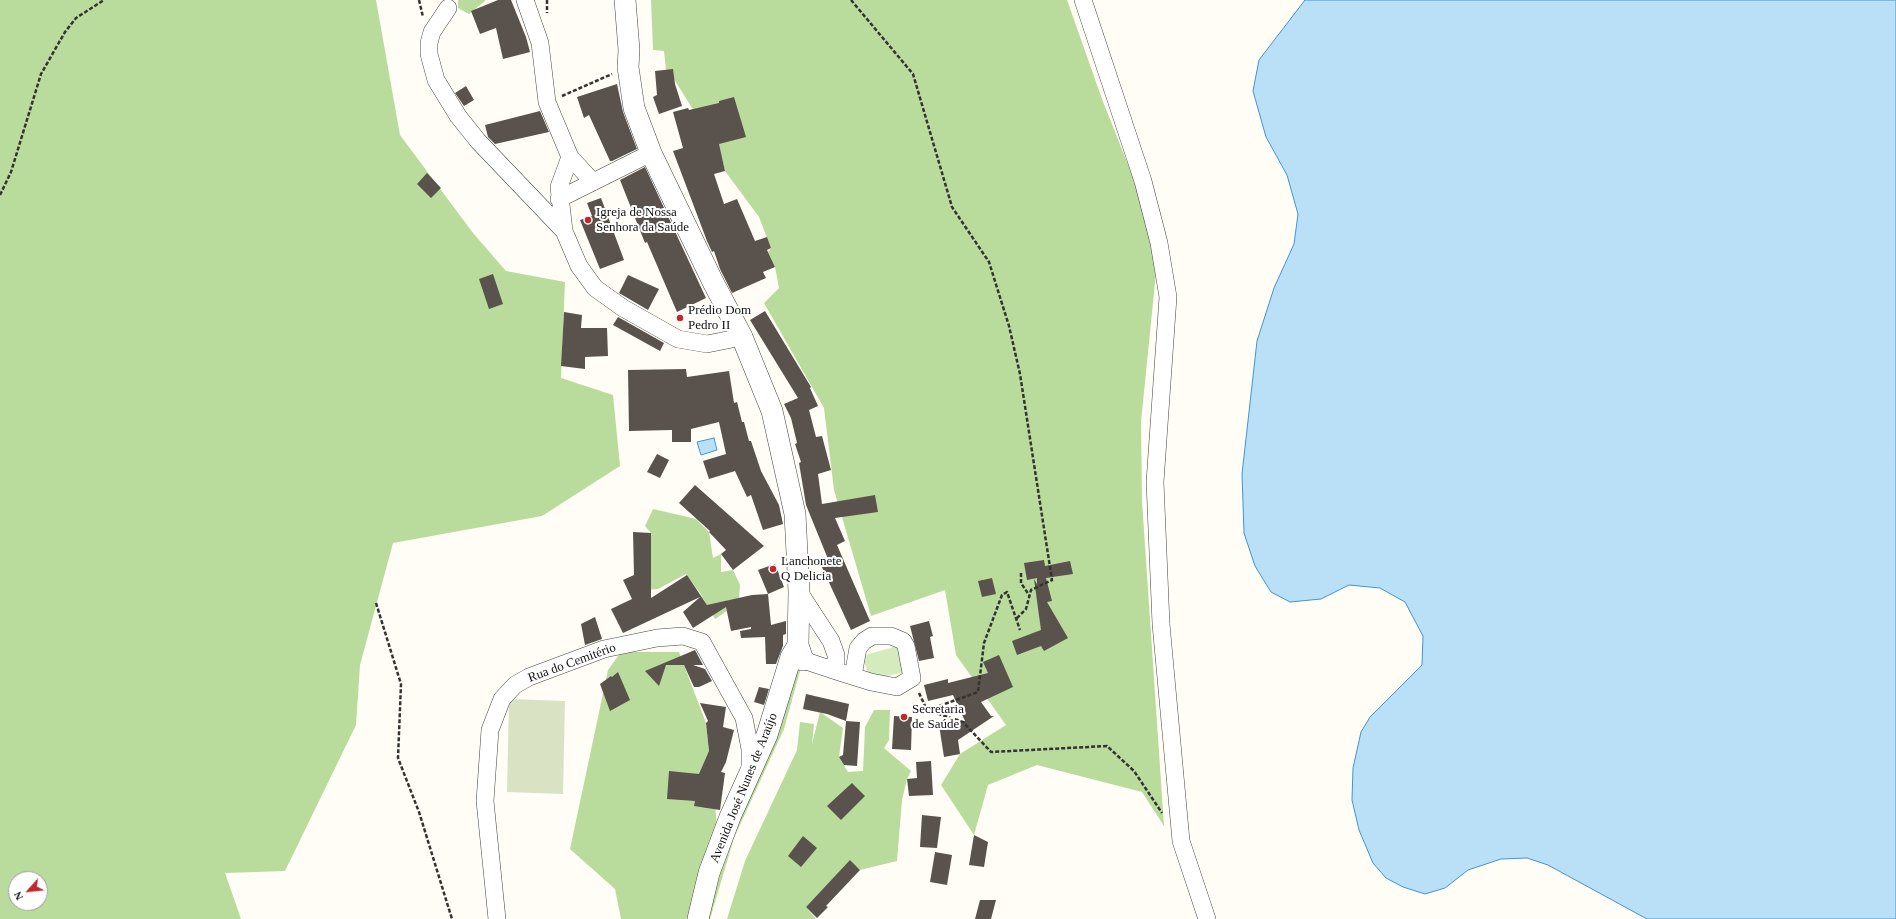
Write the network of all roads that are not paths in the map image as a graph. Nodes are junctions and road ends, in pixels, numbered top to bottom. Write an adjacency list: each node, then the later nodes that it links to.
1 (525, 0): 6 (street)
2 (625, 0): 5 (street)
3 (1083, 0): 19 (street)
4 (448, 8): 9 (street)
5 (651, 153): 7 (street); 10 (street)
6 (570, 157): 7 (street); 8 (street)
7 (593, 182): 8 (street)
8 (559, 199): 9 (street)
9 (564, 232): 10 (street)
10 (742, 337): 11 (street)
11 (800, 592): 12 (street); 13 (street)
12 (798, 654): 13 (street); 15 (street, Avenida José Nunes de Araújo); 18 (street, Avenida José Nunes de Araújo)
13 (836, 671): 14 (street)
14 (853, 676)
15 (750, 772): 16 (street, Rua do Cemitério); 17 (street, Avenida José Nunes de Araújo)
16 (498, 919)
17 (698, 919)
18 (710, 919)
19 (1207, 919)

